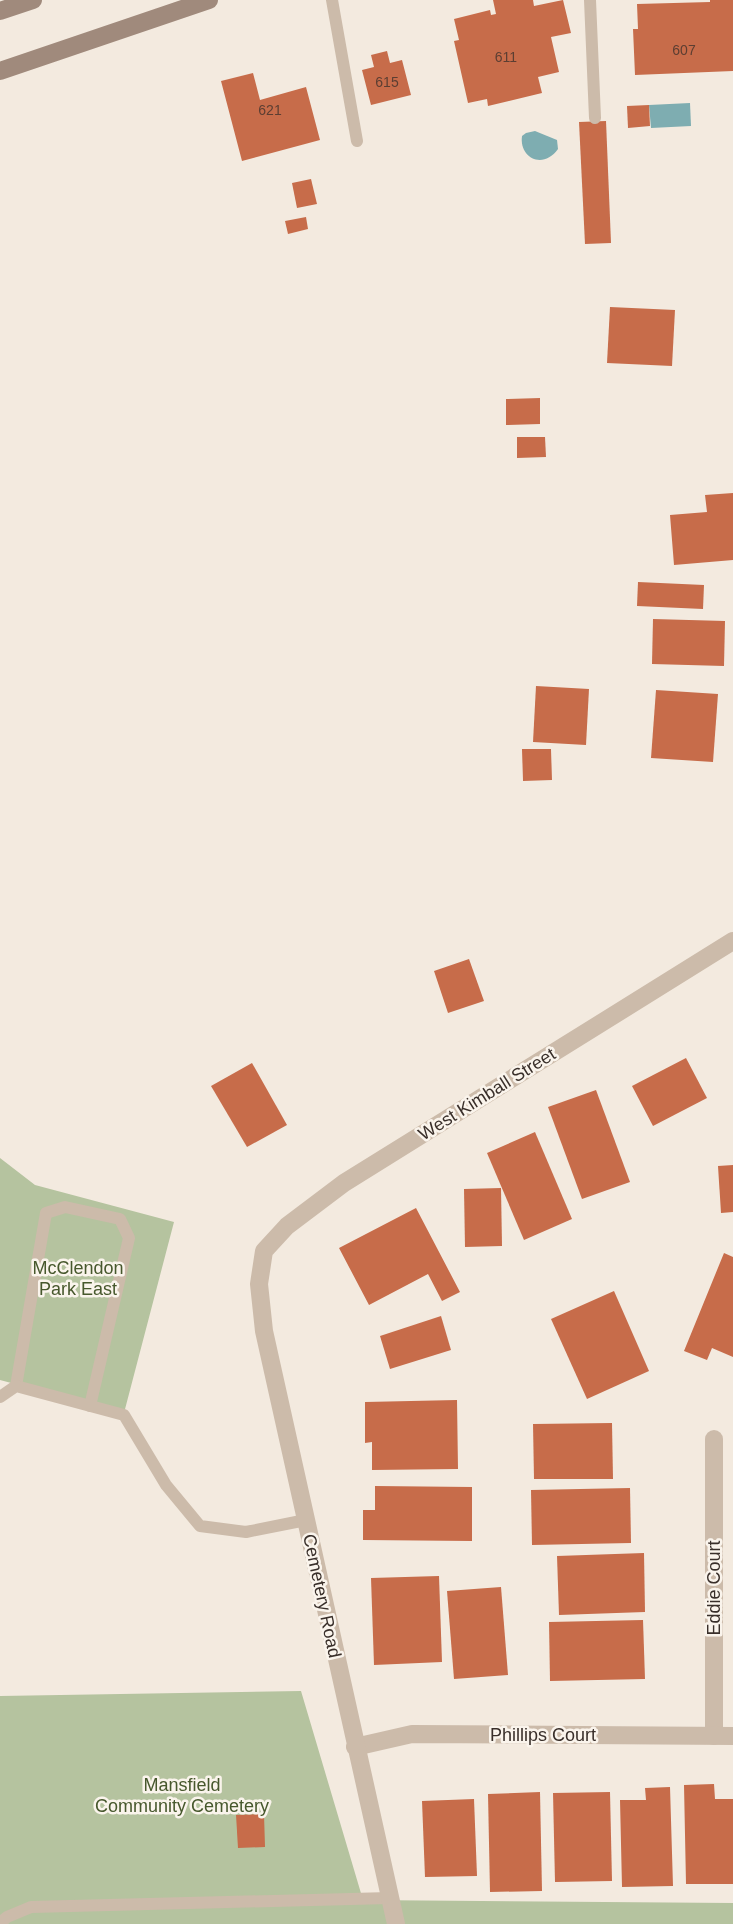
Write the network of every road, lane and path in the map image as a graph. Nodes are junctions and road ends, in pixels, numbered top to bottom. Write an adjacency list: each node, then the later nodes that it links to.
1 (33, 0): 5 (main road)
2 (209, 0): 6 (main road)
3 (332, 0): 8 (lane)
4 (590, 0): 7 (lane)
5 (0, 10)
6 (0, 71)
7 (595, 118)
8 (357, 141)
9 (733, 941): 10 (street, West Kimball Street)
10 (262, 1267): 15 (street, Cemetery Road)
11 (16, 1386): 12 (lane); 13 (lane); 13 (lane)
12 (0, 1397)
13 (90, 1406): 15 (lane)
14 (714, 1439): 16 (street, Eddie Court)
15 (306, 1520): 18 (street, Cemetery Road)
16 (715, 1736): 17 (street, Phillips Court); 18 (street, Phillips Court)
17 (733, 1736)
18 (355, 1747): 19 (street, Cemetery Road)
19 (390, 1898): 20 (lane); 21 (street, Cemetery Road)
20 (0, 1923)
21 (396, 1924)

